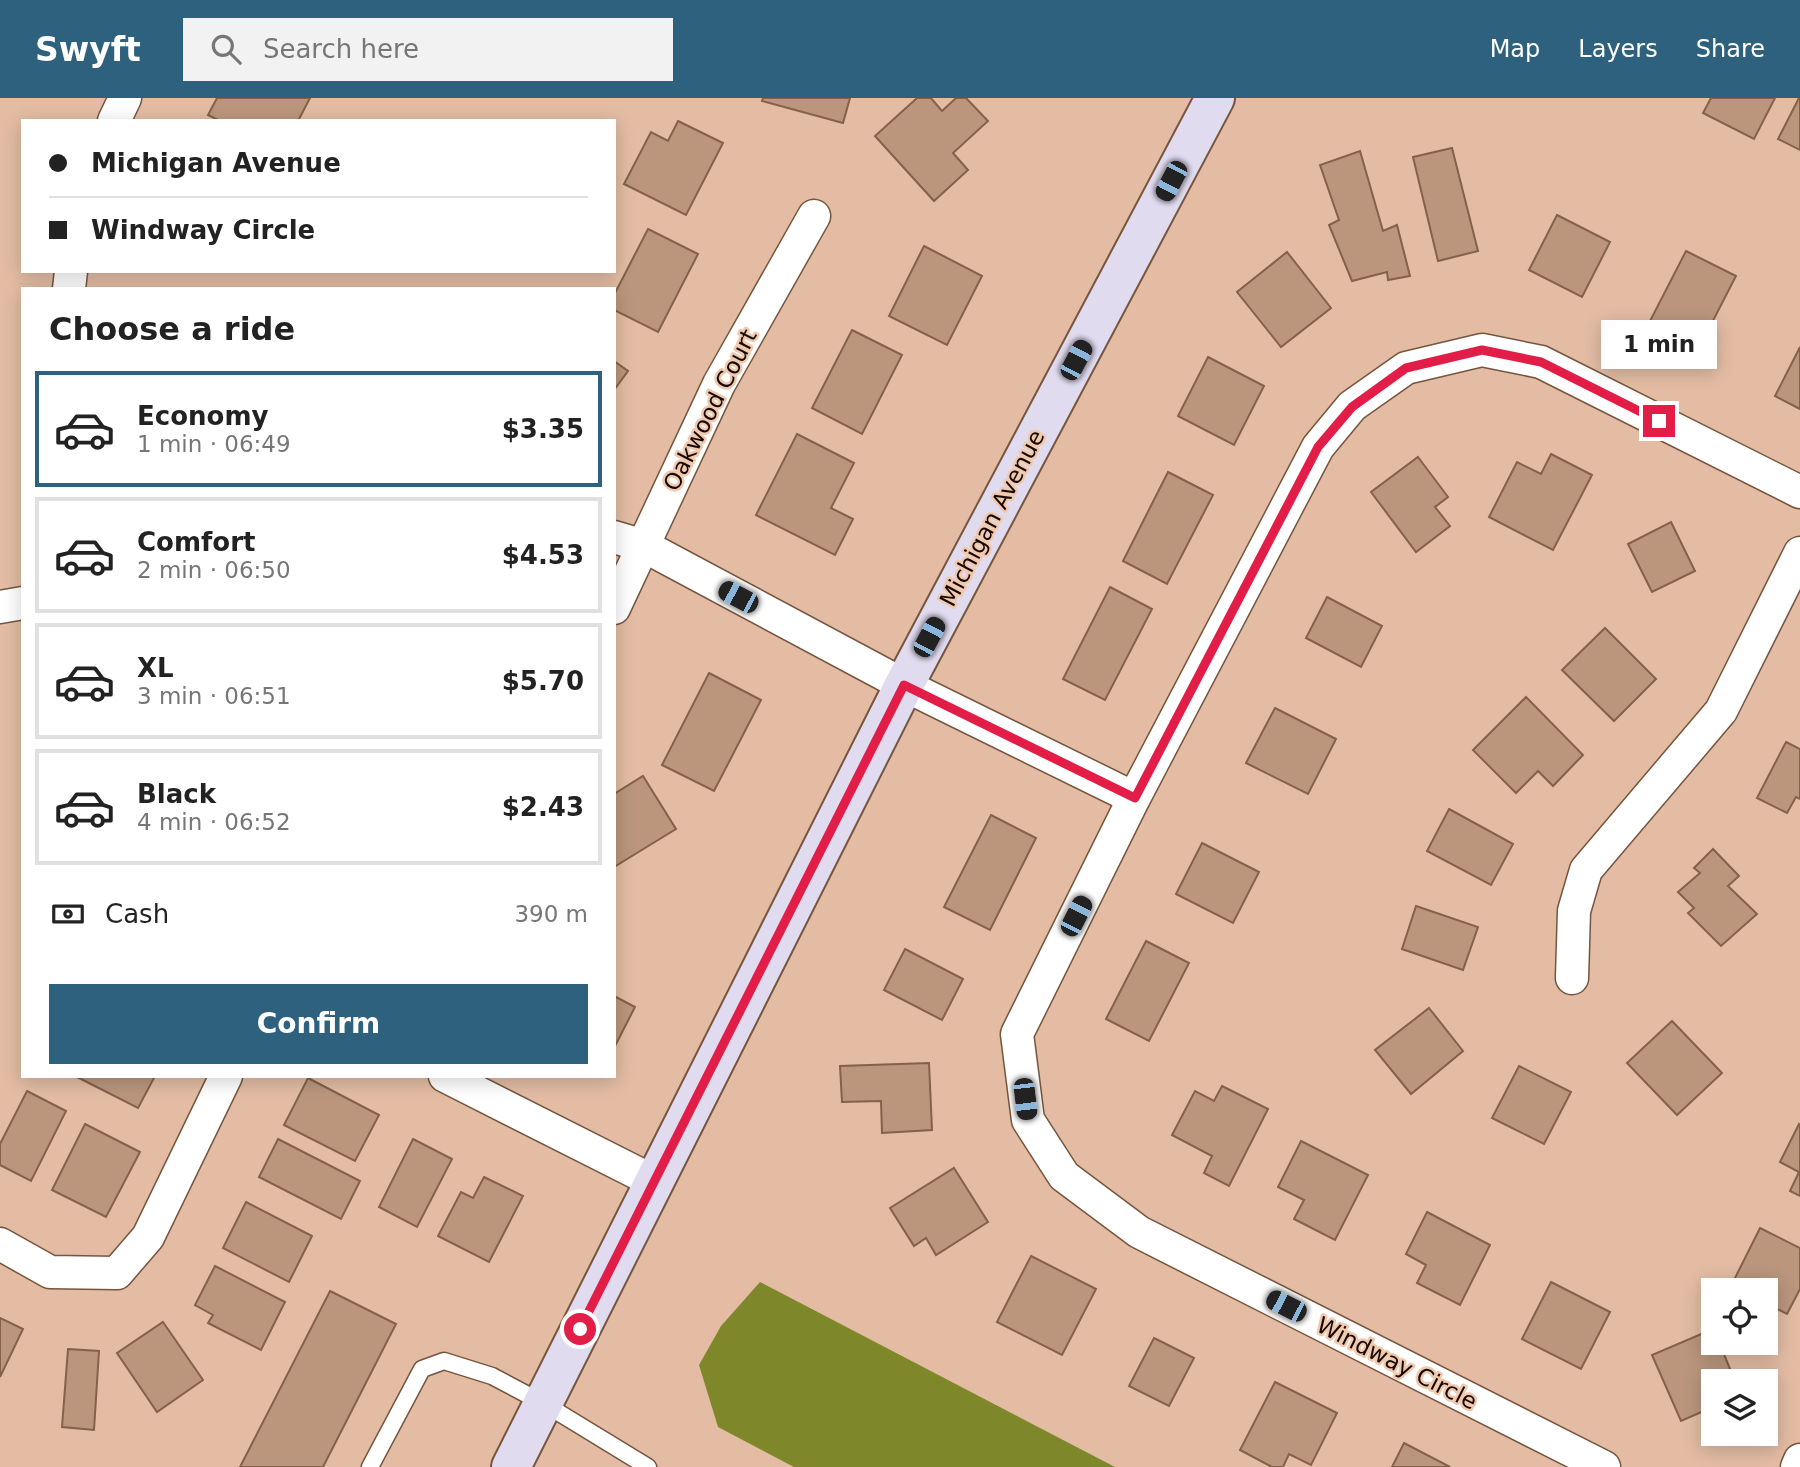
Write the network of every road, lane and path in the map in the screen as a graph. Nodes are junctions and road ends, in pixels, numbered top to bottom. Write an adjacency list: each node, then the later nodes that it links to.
1 (125, 98): 3 (street)
2 (1215, 98): 11 (main road, Michigan Avenue)
3 (115, 119)
4 (814, 216): 6 (street, Oakwood Court)
5 (1800, 492): 12 (street, Windway Circle)
6 (629, 542): 8 (street, Oakwood Court); 11 (street)
7 (1800, 553): 13 (street)
8 (616, 599)
9 (21, 603): 10 (street)
10 (0, 607)
11 (904, 685): 12 (street); 16 (main road, Michigan Avenue)
12 (1135, 798): 23 (street, Windway Circle)
13 (1572, 978)
14 (225, 1078): 17 (street)
15 (449, 1078): 16 (street)
16 (655, 1182): 18 (main road, Michigan Avenue)
17 (0, 1244)
18 (543, 1403): 20 (lane); 21 (main road, Michigan Avenue); 22 (lane)
19 (1800, 1460): 24 (street)
20 (370, 1467)
21 (511, 1467)
22 (648, 1467)
23 (1604, 1467)
24 (1797, 1467)

